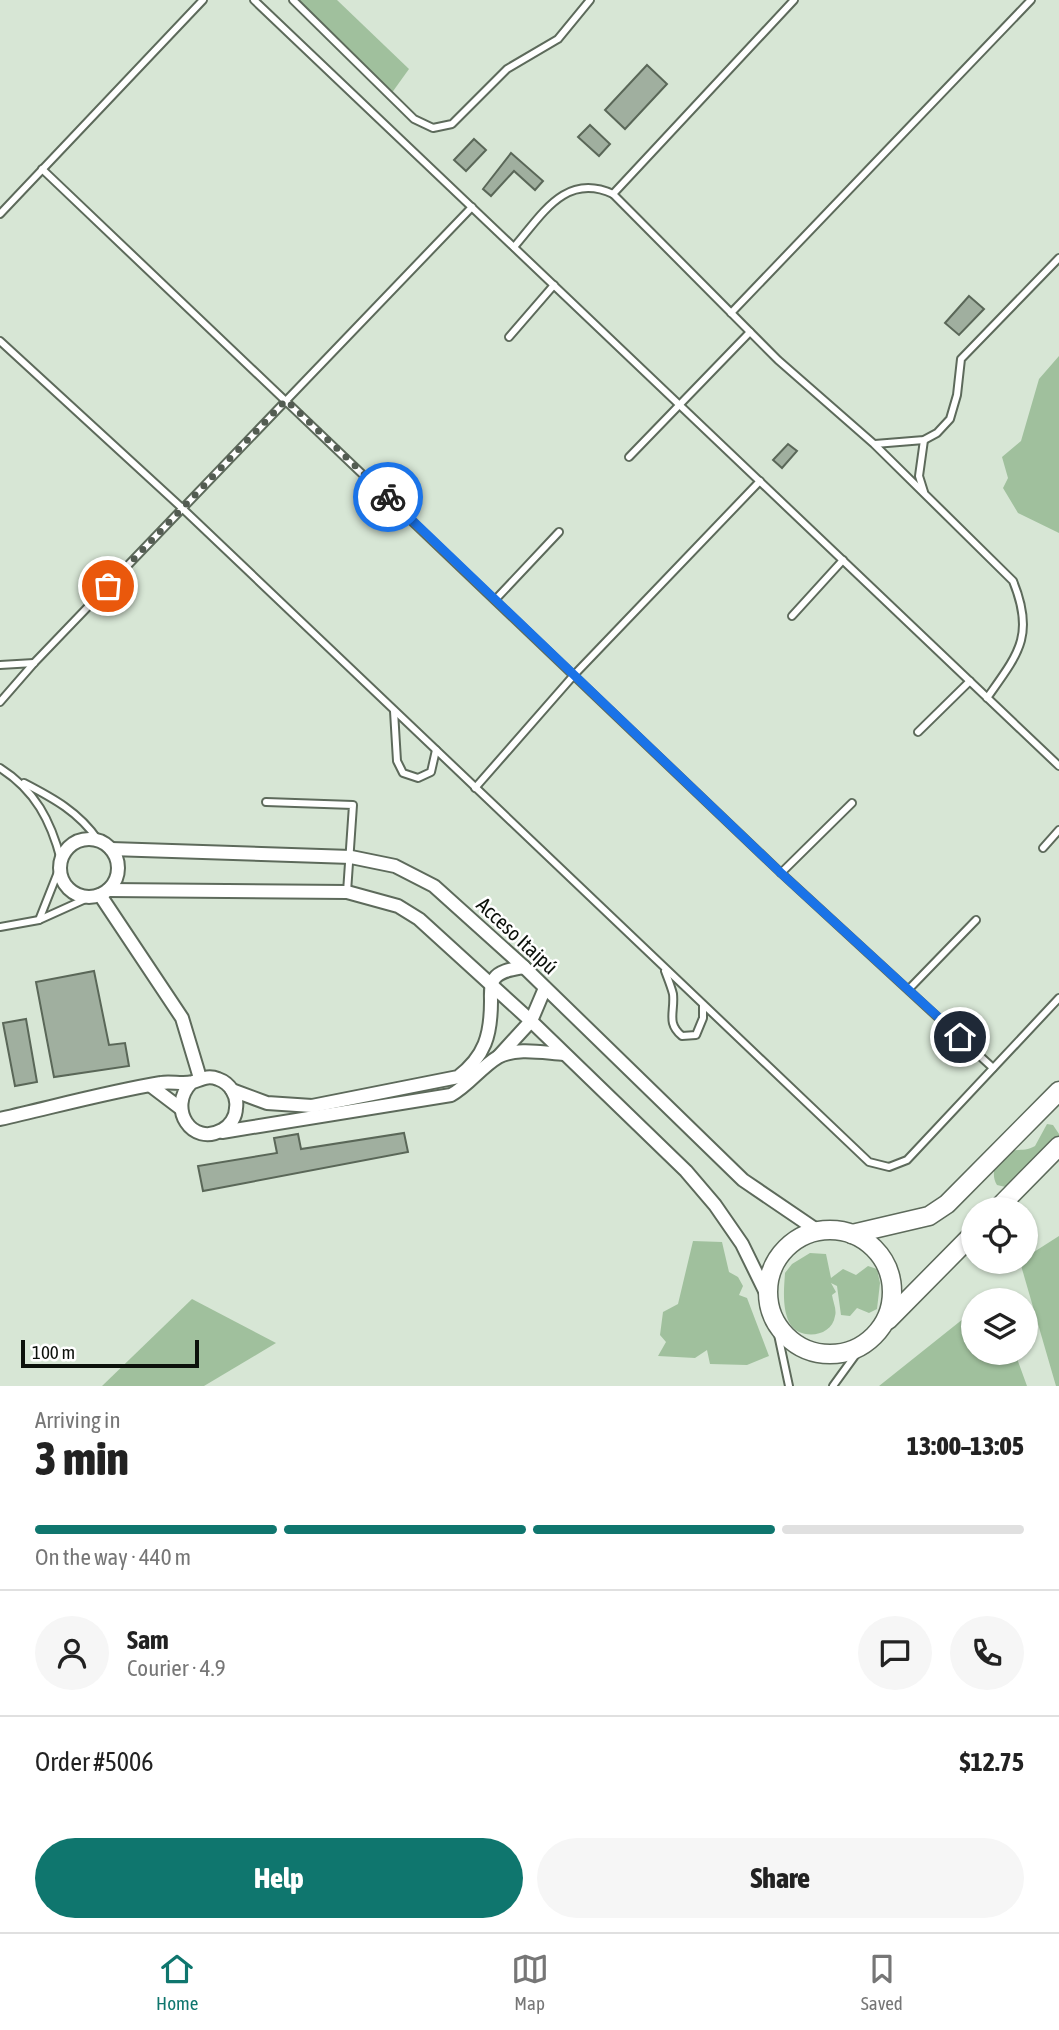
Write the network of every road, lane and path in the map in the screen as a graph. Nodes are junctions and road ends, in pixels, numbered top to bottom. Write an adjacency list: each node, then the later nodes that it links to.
1 (203, 0): 7 (lane)
2 (254, 0): 9 (lane)
3 (293, 0): 4 (lane)
4 (590, 0)
5 (794, 0): 8 (lane)
6 (1031, 0): 14 (lane)
7 (42, 169): 10 (lane); 18 (lane)
8 (612, 194): 11 (lane); 14 (lane)
9 (472, 207): 11 (lane); 18 (lane)
10 (0, 214)
11 (514, 247): 13 (lane)
12 (1059, 258): 20 (lane)
13 (554, 285): 16 (lane); 19 (lane)
14 (731, 313): 15 (lane)
15 (750, 332): 19 (lane); 21 (lane)
16 (509, 337)
17 (0, 341): 25 (lane)
18 (286, 400): 25 (lane); 28 (lane)
19 (679, 404): 22 (lane); 23 (lane)
20 (924, 440): 21 (lane); 24 (lane)
21 (874, 444): 24 (lane)
22 (629, 457)
23 (760, 481): 27 (lane); 32 (lane)
24 (924, 493): 34 (lane)
25 (182, 508): 30 (lane); 36 (lane)
26 (559, 532): 28 (lane)
27 (843, 560): 29 (lane); 33 (lane)
28 (495, 600): 32 (lane)
29 (792, 617)
30 (34, 663): 31 (lane); 35 (lane)
31 (0, 665)
32 (574, 675): 42 (lane); 51 (lane)
33 (970, 681): 34 (lane); 37 (lane)
34 (987, 698): 39 (lane)
35 (0, 702)
36 (393, 709): 38 (lane); 38 (lane)
37 (918, 732)
38 (436, 750): 42 (lane)
39 (1059, 766)
40 (0, 768): 41 (lane)
41 (21, 781): 46 (lane); 50 (lane)
42 (475, 788): 57 (lane)
43 (266, 802): 49 (lane)
44 (852, 803): 51 (lane)
45 (1059, 830): 47 (lane)
46 (98, 840): 48 (street); 50 (street)
47 (1043, 848)
48 (111, 849): 49 (street, Acceso Itaipú); 53 (street)
49 (351, 857): 52 (lane); 58 (street, Acceso Itaipú)
50 (60, 863): 53 (street); 54 (lane)
51 (781, 873): 61 (lane)
52 (347, 892): 53 (street); 59 (street)
53 (99, 894): 54 (lane); 68 (street)
54 (39, 920): 56 (lane)
55 (976, 920): 61 (lane)
56 (0, 928)
57 (663, 966): 63 (lane); 63 (lane)
58 (524, 967): 59 (street); 60 (street, Acceso Itaipú)
59 (491, 985): 64 (street); 70 (street)
60 (545, 988): 64 (street); 77 (street, Acceso Itaipú)
61 (909, 989): 67 (lane)
62 (1059, 998): 67 (lane)
63 (703, 1005): 67 (lane)
64 (530, 1021): 65 (street); 66 (street)
65 (564, 1054): 66 (street); 80 (street)
66 (499, 1056): 74 (street)
67 (993, 1068)
68 (196, 1081): 69 (street); 70 (street); 72 (street)
69 (151, 1086): 72 (street); 73 (street)
70 (232, 1090): 74 (street)
71 (1059, 1091): 78 (street)
72 (180, 1108): 74 (street)
73 (0, 1119)
74 (215, 1133)
75 (1059, 1146): 76 (street)
76 (1009, 1197)
77 (818, 1231): 78 (street); 80 (street)
78 (852, 1234): 82 (street)
79 (961, 1246): 82 (street)
80 (767, 1296): 81 (street)
81 (776, 1325): 83 (street); 84 (lane)
82 (883, 1325): 83 (street)
83 (862, 1346): 85 (lane)
84 (789, 1386)
85 (833, 1386)

